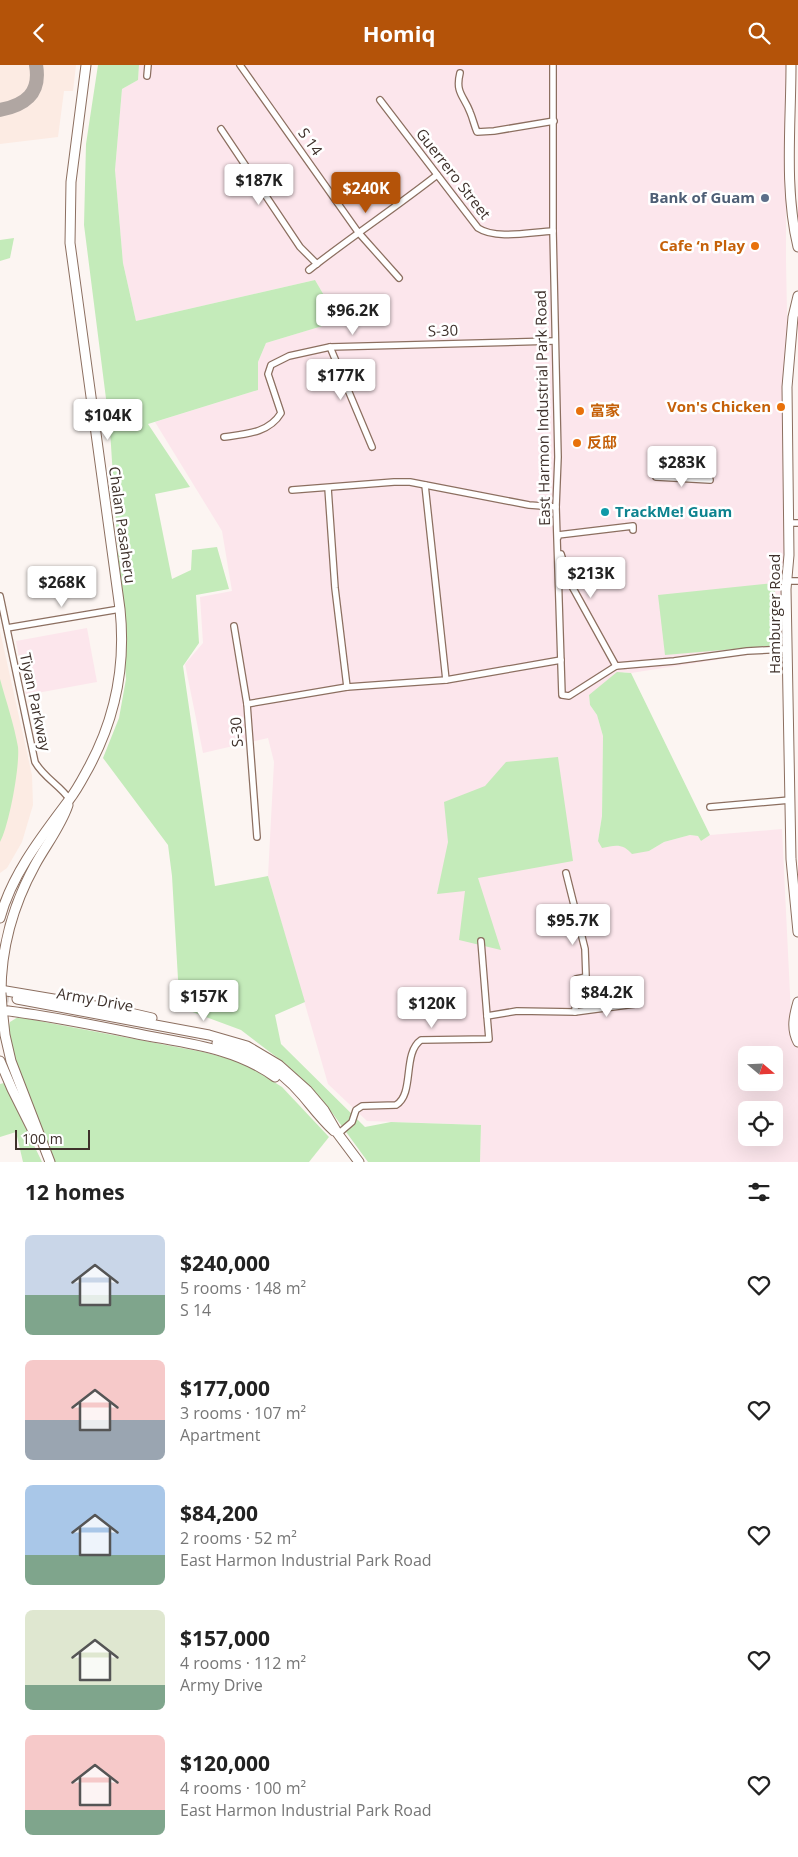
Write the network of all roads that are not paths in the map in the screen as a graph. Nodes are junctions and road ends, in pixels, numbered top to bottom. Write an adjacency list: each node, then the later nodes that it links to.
1 (86, 65): 35 (main road, Chalan Pasaheru)
2 (148, 65): 7 (street)
3 (240, 65): 13 (street, S 14)
4 (553, 65): 9 (street, East Harmon Industrial Park Road)
5 (791, 65): 14 (main road)
6 (460, 73): 9 (street)
7 (147, 76)
8 (380, 100): 11 (street, Guerrero Street)
9 (554, 121): 12 (street, East Harmon Industrial Park Road)
10 (221, 129): 15 (street)
11 (437, 175): 12 (street, Guerrero Street); 13 (street)
12 (553, 231): 19 (street, East Harmon Industrial Park Road)
13 (358, 233): 15 (street); 17 (street, S 14)
14 (798, 247)
15 (317, 264): 16 (street)
16 (309, 270)
17 (399, 278)
18 (798, 296): 29 (main road, Hamburger Road)
19 (554, 341): 20 (street, S-30); 28 (street, East Harmon Industrial Park Road)
20 (330, 347): 21 (street, S-30); 22 (street)
21 (224, 437)
22 (372, 447)
23 (656, 477): 24 (street)
24 (710, 480)
25 (425, 485): 26 (street); 28 (street); 41 (street)
26 (328, 488): 27 (street); 42 (street)
27 (292, 490)
28 (556, 507): 31 (street, East Harmon Industrial Park Road)
29 (793, 523): 32 (main road, Hamburger Road)
30 (633, 530): 31 (street)
31 (558, 535): 39 (street, East Harmon Industrial Park Road); 40 (street)
32 (788, 581): 33 (street); 38 (main road, Hamburger Road)
33 (798, 581)
34 (0, 596): 37 (street, Tiyan Parkway)
35 (120, 609): 37 (street); 46 (main road, Chalan Pasaheru)
36 (234, 626): 43 (street, S-30)
37 (7, 628): 46 (street, Tiyan Parkway)
38 (786, 649): 40 (street, East Harmon Industrial Park Road); 45 (main road, Hamburger Road)
39 (561, 660): 40 (street, East Harmon Industrial Park Road); 41 (street)
40 (616, 665)
41 (446, 680): 42 (street)
42 (346, 687): 43 (street)
43 (247, 704): 50 (street, S-30)
44 (798, 740): 45 (street)
45 (788, 741): 47 (main road, Hamburger Road)
46 (70, 800): 52 (main road, Chalan Pasaheru); 55 (main road, Chalan Pasaheru)
47 (790, 800): 48 (street); 49 (main road, Hamburger Road)
48 (710, 807)
49 (794, 821): 53 (main road, Hamburger Road)
50 (257, 837)
51 (566, 873): 60 (street)
52 (0, 918)
53 (798, 932)
54 (481, 941): 61 (street)
55 (1, 991): 59 (main road, Chalan Pasaheru, bridge); 64 (main road)
56 (17, 1002): 64 (main road, Army Drive)
57 (798, 1002): 62 (main road)
58 (636, 1004): 60 (street)
59 (1, 1009): 64 (main road); 66 (main road, Chalan Pasaheru)
60 (575, 1012): 61 (street)
61 (487, 1016): 65 (street)
62 (798, 1042)
63 (0, 1061): 66 (main road)
64 (322, 1113): 65 (main road, Army Drive)
65 (338, 1134): 67 (main road, Army Drive)
66 (50, 1162)
67 (359, 1162)

